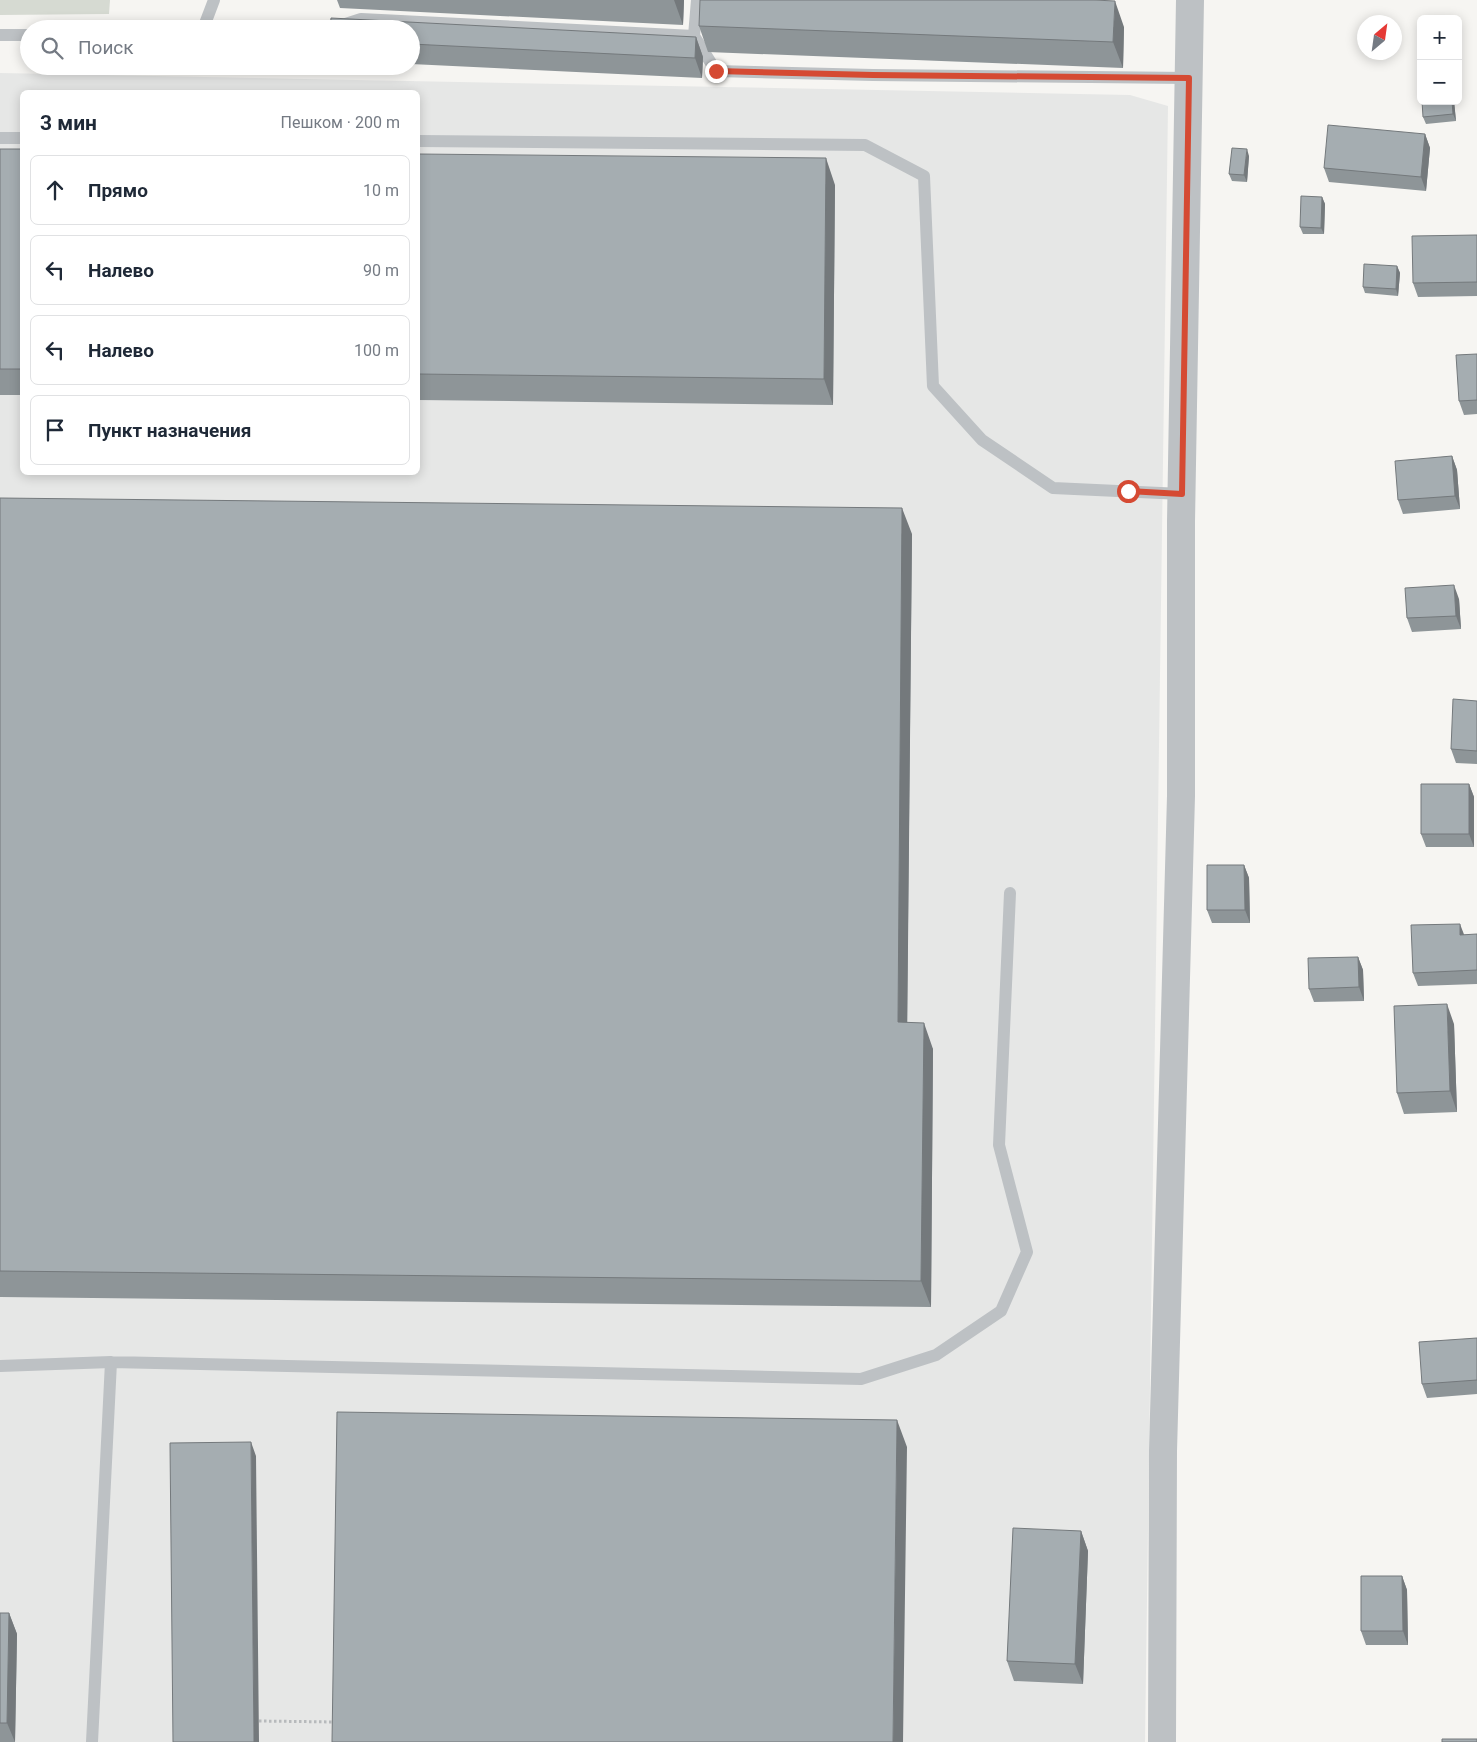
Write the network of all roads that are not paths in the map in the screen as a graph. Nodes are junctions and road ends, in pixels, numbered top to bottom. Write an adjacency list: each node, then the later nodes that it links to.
1 (214, 0): 4 (lane)
2 (697, 0): 10 (lane)
3 (1190, 0): 11 (street)
4 (206, 20)
5 (358, 20): 6 (lane)
6 (381, 20)
7 (420, 22): 10 (lane)
8 (0, 35): 9 (lane)
9 (20, 35)
10 (694, 36): 11 (lane)
11 (1189, 78): 15 (street)
12 (0, 138): 13 (lane)
13 (20, 138)
14 (420, 141): 15 (lane)
15 (1182, 494): 20 (street)
16 (1010, 894): 17 (lane)
17 (111, 1362): 18 (lane); 19 (lane)
18 (0, 1366)
19 (92, 1742)
20 (1162, 1742)

